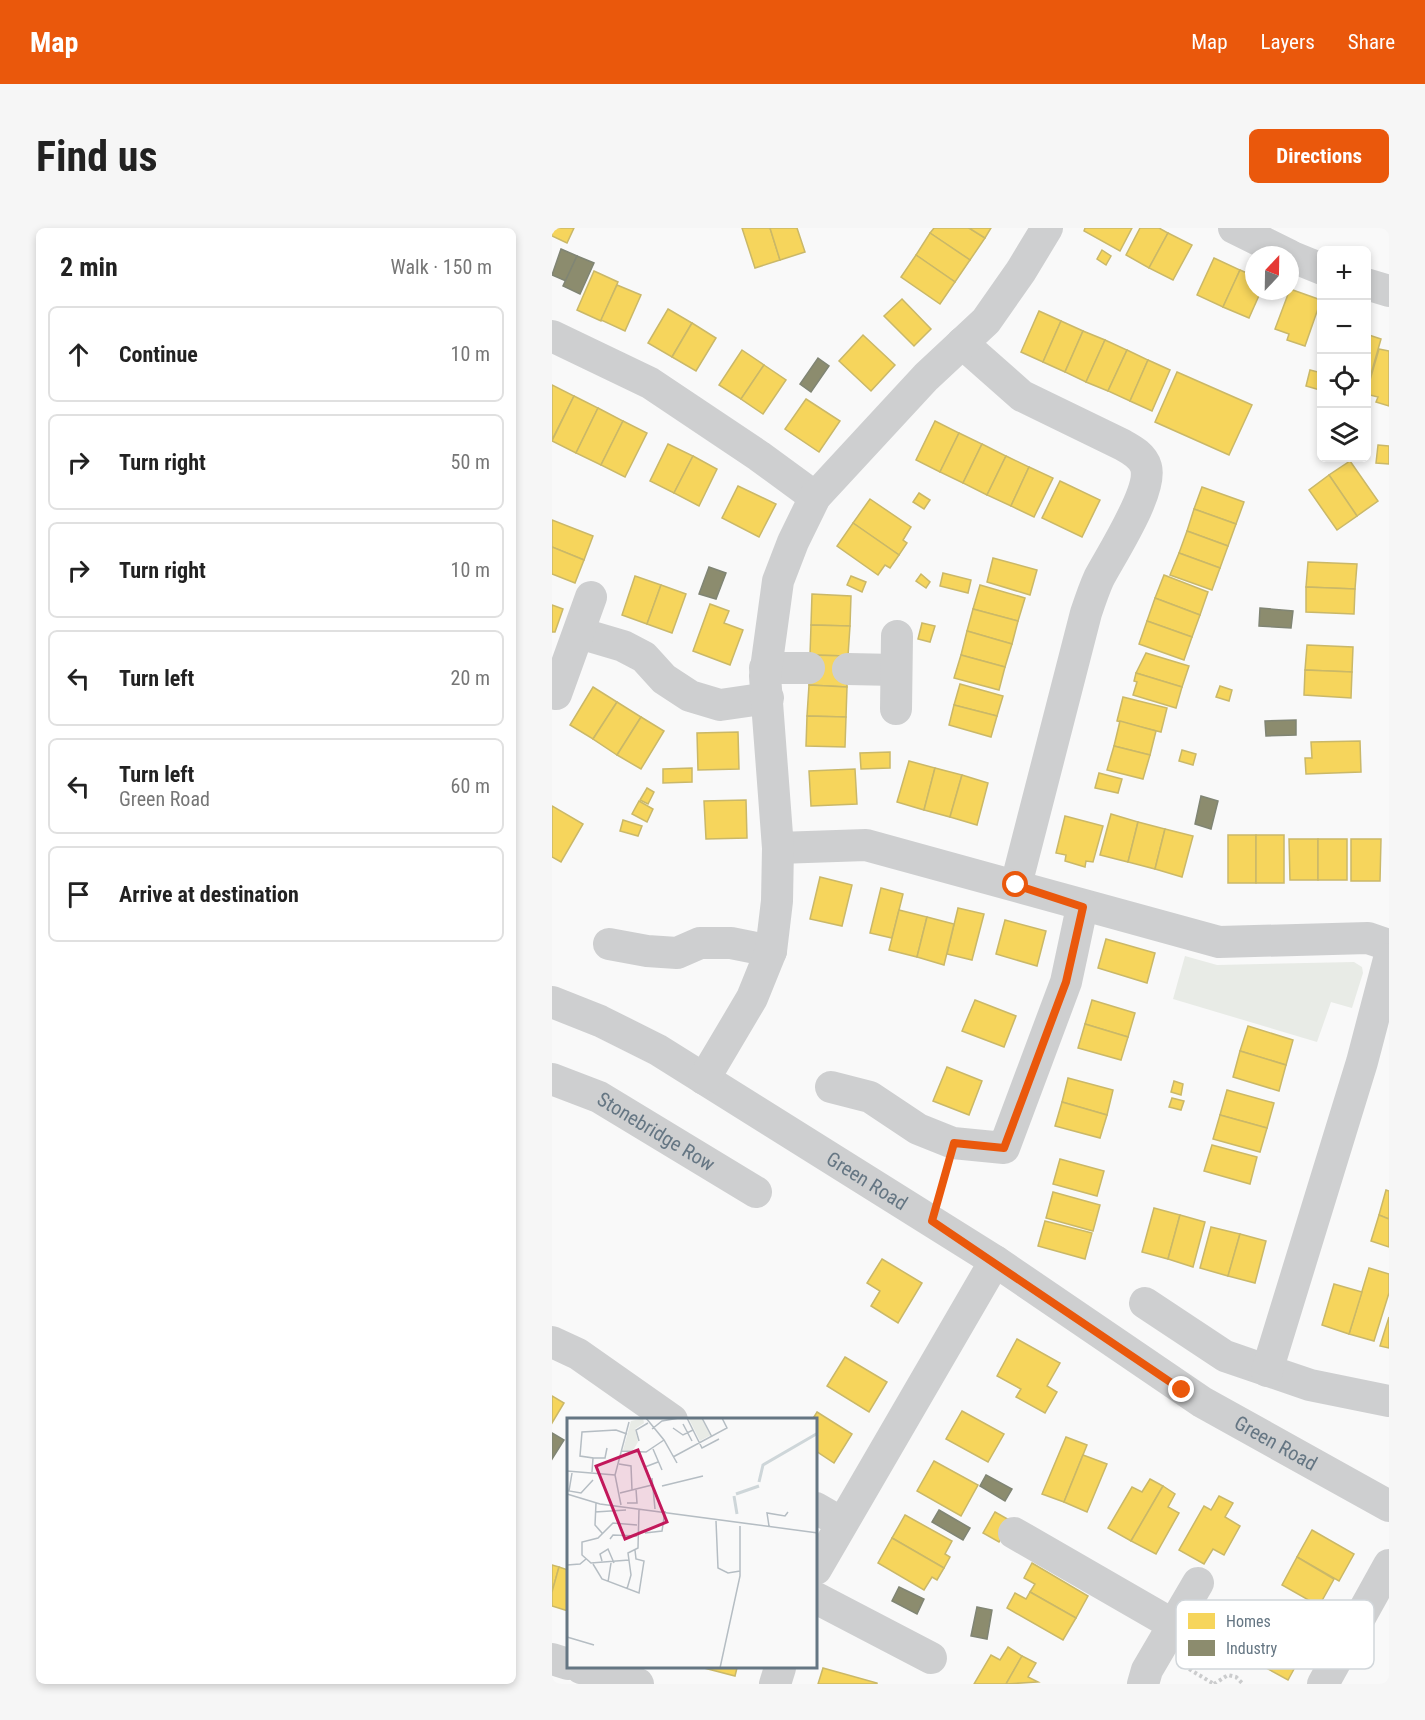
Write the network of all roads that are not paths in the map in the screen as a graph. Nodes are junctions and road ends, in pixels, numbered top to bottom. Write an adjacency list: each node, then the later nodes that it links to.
1 (1047, 228): 9 (street)
2 (1234, 228): 3 (street)
3 (1271, 246)
4 (1299, 259): 5 (street)
5 (1317, 267)
6 (1371, 286): 7 (street)
7 (1389, 291)
8 (552, 336): 10 (street)
9 (962, 343): 10 (street); 21 (street)
10 (814, 497): 17 (street)
11 (591, 597): 12 (street)
12 (579, 633): 17 (street); 18 (street)
13 (897, 636): 16 (street)
14 (809, 668): 17 (street)
15 (848, 669): 16 (street)
16 (896, 670): 19 (street)
17 (767, 683): 20 (street)
18 (556, 694)
19 (896, 709)
20 (778, 848): 21 (street); 25 (street)
21 (1016, 885): 22 (street)
22 (1083, 907): 24 (street); 30 (street)
23 (609, 944): 25 (street)
24 (1389, 945)
25 (771, 951): 29 (street)
26 (1389, 959): 35 (street)
27 (552, 1002): 29 (street, Green Road)
28 (552, 1079): 31 (street, Stonebridge Row)
29 (704, 1080): 32 (street, Green Road)
30 (831, 1086)
31 (756, 1192)
32 (995, 1261): 38 (street, Green Road); 39 (street)
33 (1144, 1303): 35 (street)
34 (552, 1342): 37 (street)
35 (1267, 1371): 36 (street)
36 (1389, 1401)
37 (669, 1418)
38 (1389, 1506)
39 (829, 1516): 41 (street)
40 (1014, 1533): 48 (street)
41 (818, 1561)
42 (1389, 1565): 46 (street)
43 (1198, 1583): 45 (street)
44 (818, 1599): 49 (street)
45 (1187, 1600)
46 (1371, 1600)
47 (1176, 1618): 48 (street)
48 (1172, 1624): 56 (street)
49 (931, 1658)
50 (552, 1659): 51 (street)
51 (567, 1664)
52 (585, 1669): 54 (street)
53 (780, 1669): 55 (street)
54 (638, 1684)
55 (775, 1684)
56 (1143, 1684)

